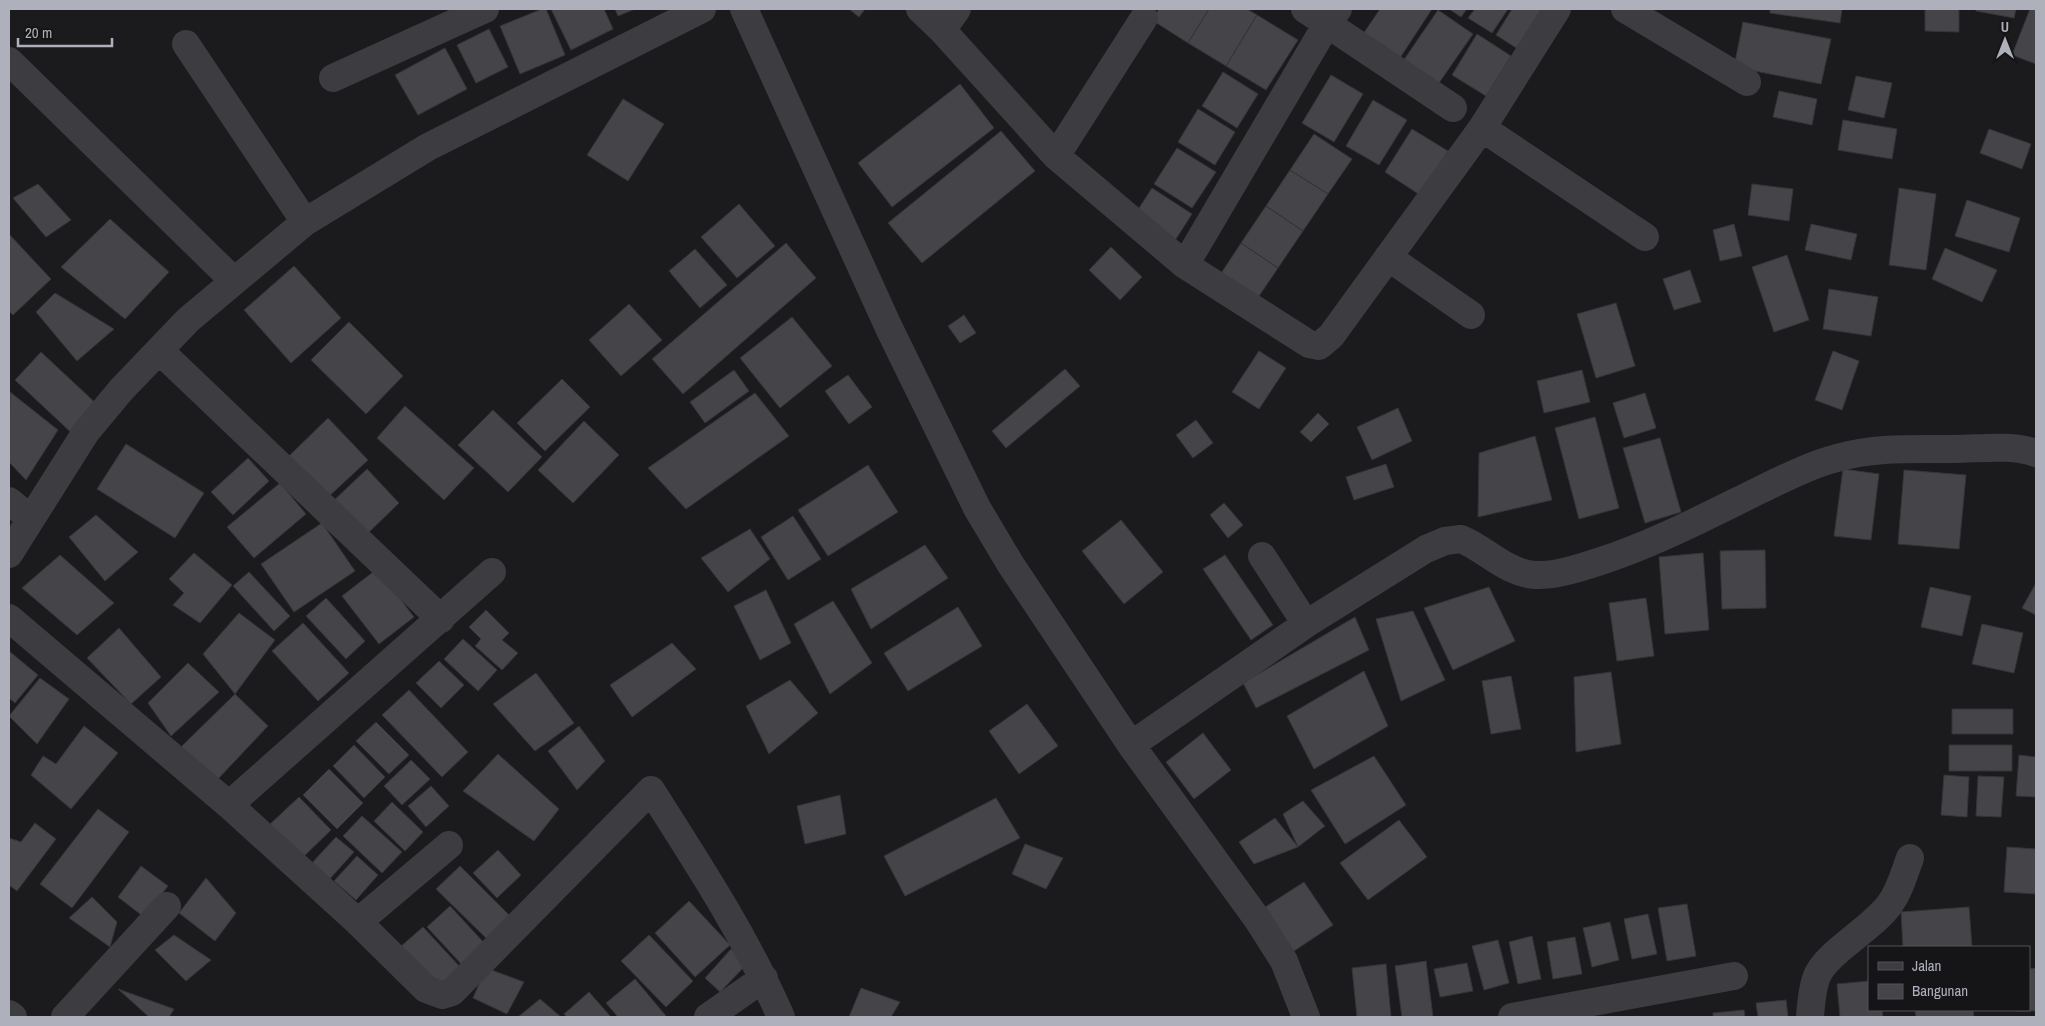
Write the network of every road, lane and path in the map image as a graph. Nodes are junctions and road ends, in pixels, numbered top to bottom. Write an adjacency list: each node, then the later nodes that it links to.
1 (485, 9): 12 (street)
2 (702, 9): 17 (street)
3 (744, 9): 33 (street)
4 (920, 9): 9 (street)
5 (1557, 9): 15 (street)
6 (1625, 9): 13 (street)
7 (1324, 13): 14 (street); 20 (street)
8 (1144, 18): 16 (street)
9 (950, 19): 16 (street)
10 (186, 44): 17 (street)
11 (9, 61): 21 (street)
12 (333, 78)
13 (1747, 82)
14 (1453, 108)
15 (1482, 128): 18 (street); 19 (street)
16 (1056, 156): 20 (street)
17 (305, 222): 21 (street)
18 (1644, 237)
19 (1388, 257): 20 (street); 22 (street)
20 (1185, 265)
21 (234, 281): 23 (street)
22 (1471, 314)
23 (160, 350): 26 (street); 31 (street)
24 (2036, 453): 32 (street)
25 (9, 501): 26 (street)
26 (31, 519): 27 (street)
27 (9, 554)
28 (1262, 556): 32 (street)
29 (492, 572): 31 (street)
30 (9, 618): 34 (street)
31 (441, 619): 34 (street)
32 (1306, 624): 33 (street)
33 (1130, 745): 46 (street)
34 (229, 805): 38 (street)
35 (449, 845): 38 (street)
36 (1910, 858): 48 (street)
37 (166, 906): 43 (street)
38 (358, 922): 40 (street)
39 (1734, 976): 47 (street)
40 (764, 978): 44 (street); 45 (street)
41 (9, 1014): 42 (street)
42 (13, 1017)
43 (65, 1017)
44 (708, 1017)
45 (781, 1017)
46 (1306, 1017)
47 (1512, 1017)
48 (1810, 1017)

